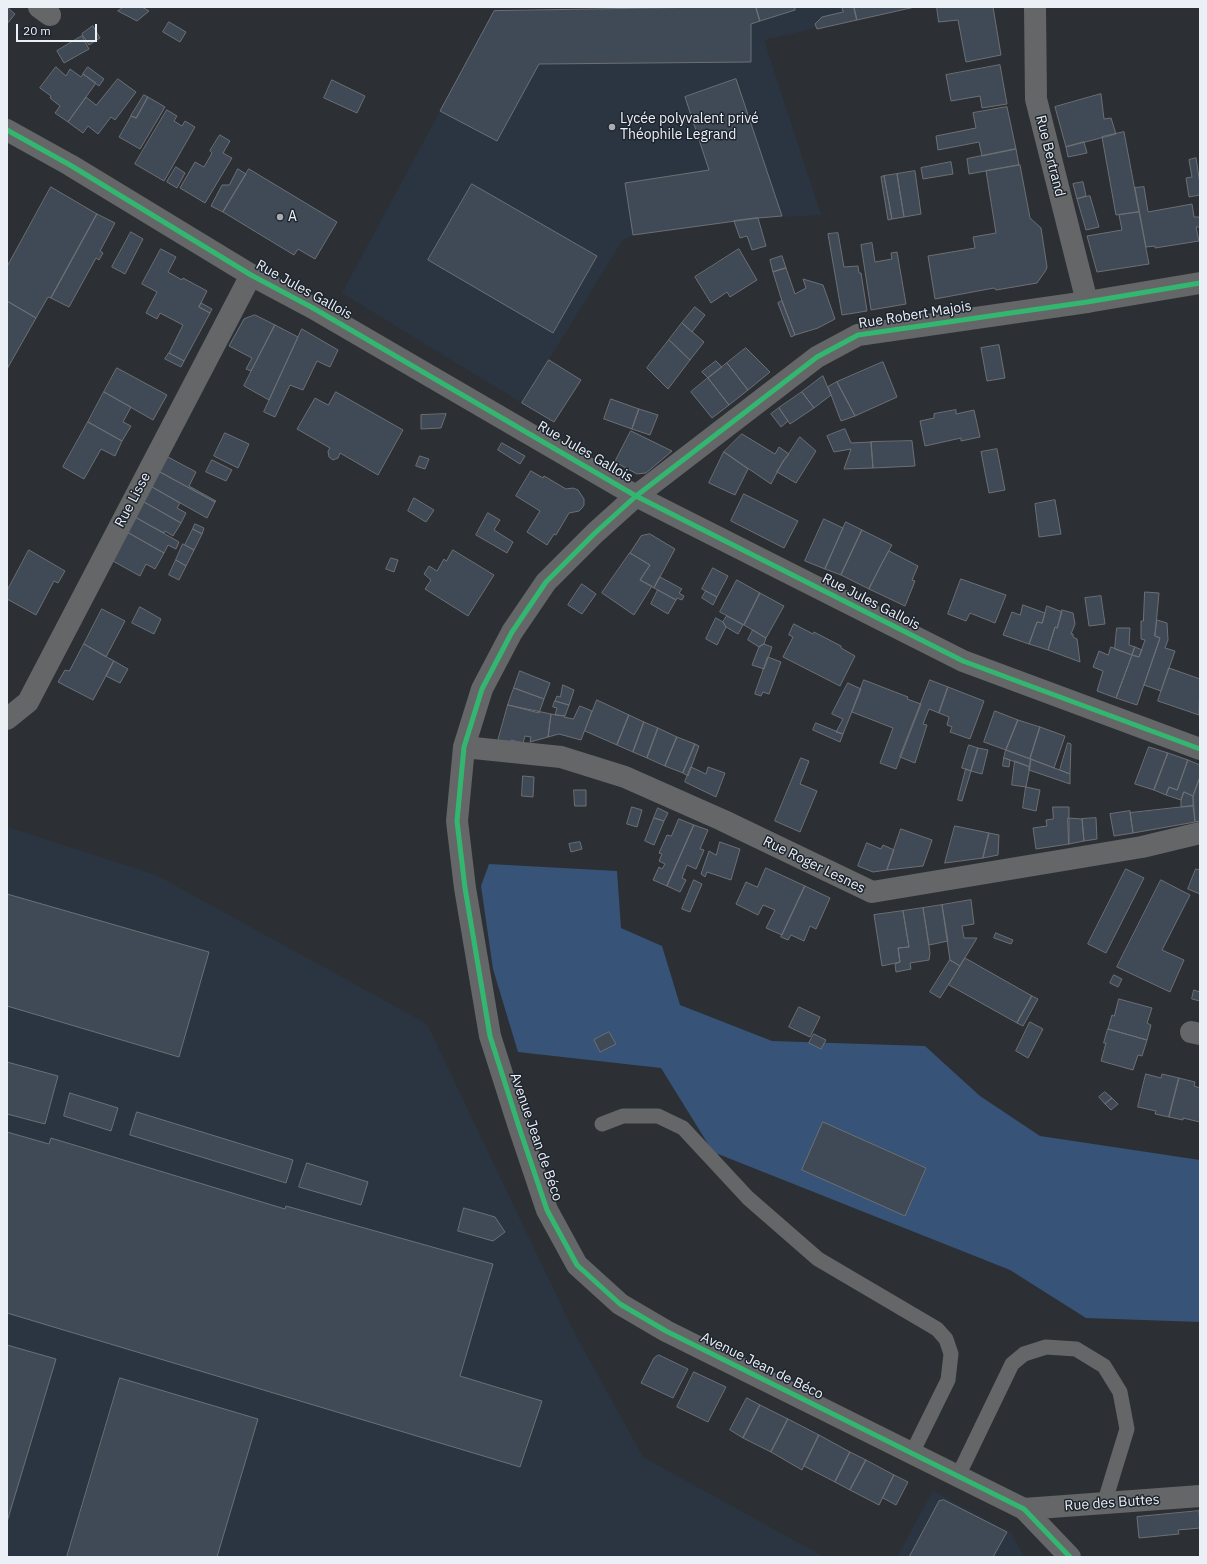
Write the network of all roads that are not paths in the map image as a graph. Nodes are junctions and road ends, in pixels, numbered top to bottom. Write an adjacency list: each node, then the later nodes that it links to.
1 (1035, 7): 5 (street, Rue Bertrand)
2 (7, 130): 3 (street, Rue Jules Gallois)
3 (251, 275): 6 (street, Rue Jules Gallois); 7 (street, Rue Lisse)
4 (1200, 283): 5 (street, Rue Robert Majois)
5 (1087, 302): 6 (street, Rue Robert Majois)
6 (636, 496): 8 (street, Avenue Jean de Béco); 9 (street, Rue Jules Gallois)
7 (7, 719)
8 (464, 747): 10 (street, Rue Roger Lesnes); 12 (street, Avenue Jean de Béco)
9 (1200, 749)
10 (1200, 833)
11 (602, 1124): 12 (lane)
12 (912, 1453): 13 (street, Avenue Jean de Béco)
13 (958, 1476): 15 (lane); 16 (street, Avenue Jean de Béco)
14 (1200, 1496): 15 (street, Rue des Buttes)
15 (1104, 1504): 16 (street, Rue des Buttes)
16 (1024, 1509): 17 (street, Avenue Jean de Béco)
17 (1070, 1557)

